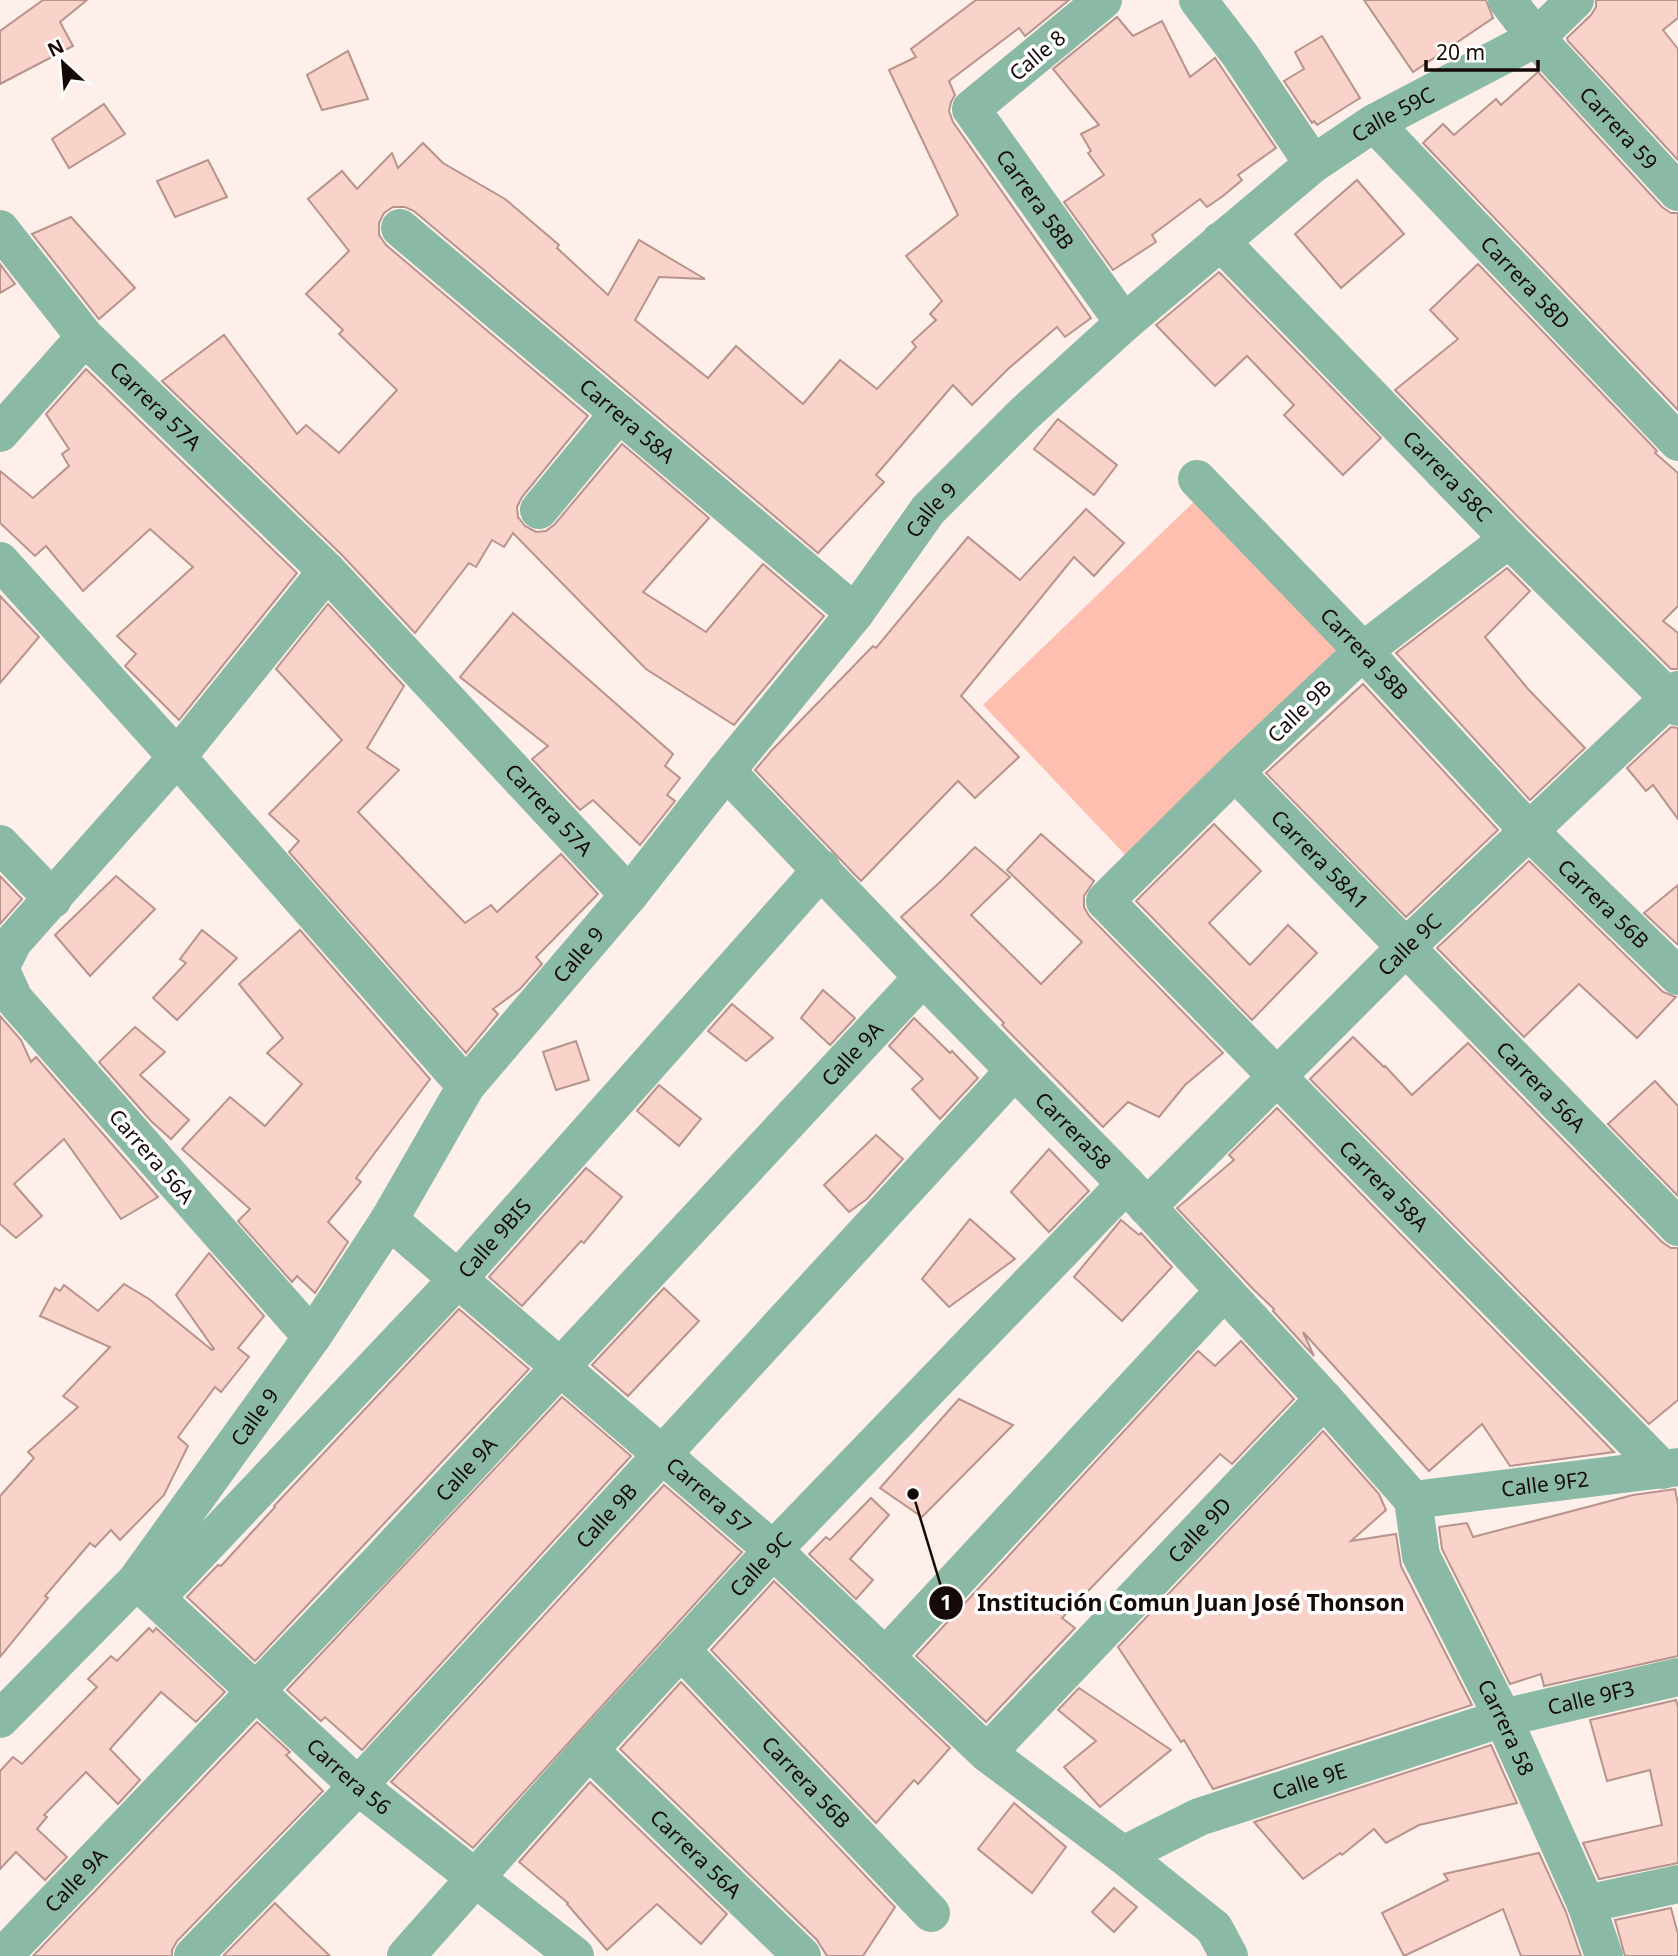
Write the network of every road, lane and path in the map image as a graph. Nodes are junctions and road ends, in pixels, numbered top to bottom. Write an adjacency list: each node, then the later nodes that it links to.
1 (1103, 0): 6 (street, Calle 8)
2 (1198, 0): 8 (street)
3 (1507, 0): 5 (street, Carrera 59)
4 (1576, 0): 5 (street, Calle 59C)
5 (1536, 38): 7 (street, Calle 59C); 9 (street, Carrera 59)
6 (971, 109): 13 (street, Carrera 58B)
7 (1374, 123): 8 (street, Calle 59C); 17 (street, Carrera 58D)
8 (1313, 164): 12 (street, Calle 59C)
9 (1678, 192)
10 (400, 228): 15 (street, Carrera 58A)
11 (0, 229): 14 (street, Carrera 57A)
12 (1220, 241): 13 (street, Calle 9); 20 (street, Carrera 58C)
13 (1124, 323): 23 (street, Calle 9)
14 (85, 337): 16 (street); 22 (street, Carrera 57A)
15 (619, 413): 19 (street); 23 (street, Carrera 58A)
16 (0, 433)
17 (1678, 442)
18 (1197, 479): 24 (street, Carrera 58B)
19 (539, 510)
20 (1509, 539): 24 (street, Calle 9B); 25 (street, Carrera 58C)
21 (0, 561): 26 (street)
22 (327, 570): 26 (street); 32 (street, Carrera 57A)
23 (855, 613): 27 (street, Calle 9)
24 (1363, 651): 28 (street, Calle 9B); 29 (street, Carrera 58B)
25 (1675, 698): 29 (street, Calle 9C)
26 (177, 757): 33 (street); 41 (street)
27 (726, 771): 31 (street, Carrera58); 32 (street, Calle 9)
28 (1235, 772): 34 (street, Calle 9B); 35 (street, Carrera 58A1)
29 (1529, 831): 35 (street, Calle 9C); 37 (street, Carrera 56B)
30 (0, 844): 33 (street)
31 (822, 869): 38 (street, Carrera58); 45 (street, Calle 9BIS)
32 (629, 895): 41 (street, Calle 9)
33 (53, 899): 36 (street)
34 (1105, 901): 40 (street, Carrera 58A)
35 (1405, 948): 40 (street, Calle 9C); 44 (street, Carrera 56A)
36 (0, 968): 47 (street, Carrera 56A)
37 (1678, 976)
38 (923, 977): 39 (street, Carrera58); 48 (street, Calle 9A)
39 (1014, 1071): 42 (street, Carrera58); 50 (street, Calle 9B)
40 (1276, 1076): 42 (street, Calle 9C); 51 (street, Carrera 58A)
41 (466, 1086): 43 (street, Calle 9)
42 (1136, 1195): 46 (street, Carrera58); 53 (street, Calle 9C)
43 (388, 1220): 45 (street, Carrera 57); 47 (street, Calle 9)
44 (1678, 1227)
45 (457, 1280): 48 (street, Carrera 57); 54 (street, Calle 9BIS)
46 (1224, 1291): 49 (street, Carrera58); 56 (street)
47 (312, 1337): 54 (street, Calle 9)
48 (559, 1368): 50 (street, Carrera 57); 58 (street, Calle 9A)
49 (1324, 1399): 52 (street, Carrera58); 62 (street, Calle 9D)
50 (660, 1455): 53 (street, Carrera 57); 63 (street, Calle 9B)
51 (1671, 1469): 52 (street, Calle 9F2)
52 (1413, 1500): 60 (street, Carrera 58)
53 (773, 1550): 55 (street, Calle 9C); 56 (street, Carrera 57)
54 (146, 1589): 58 (street, Carrera 56); 59 (street, Calle 9)
55 (681, 1650): 61 (street, Calle 9C); 68 (street, Carrera 56B)
56 (885, 1657): 62 (street, Carrera 57)
57 (1678, 1677): 60 (street, Calle 9F3)
58 (257, 1691): 63 (street, Carrera 56); 69 (street, Calle 9A)
59 (0, 1718)
60 (1503, 1718): 64 (street, Calle 9E); 67 (street, Carrera 58)
61 (589, 1750): 65 (street, Calle 9C); 73 (street, Carrera 56A)
62 (987, 1754): 64 (street, Carrera 57)
63 (358, 1786): 65 (street, Carrera 56); 70 (street, Calle 9B)
64 (1123, 1855): 74 (street, Carrera 57)
65 (476, 1878): 71 (street, Calle 9C); 72 (street, Carrera 56)
66 (1678, 1884): 67 (street)
67 (1586, 1904): 75 (street, Carrera 58)
68 (931, 1913)
69 (3, 1956)
70 (193, 1956)
71 (406, 1956)
72 (575, 1956)
73 (802, 1956)
74 (1229, 1956)
75 (1604, 1956)

